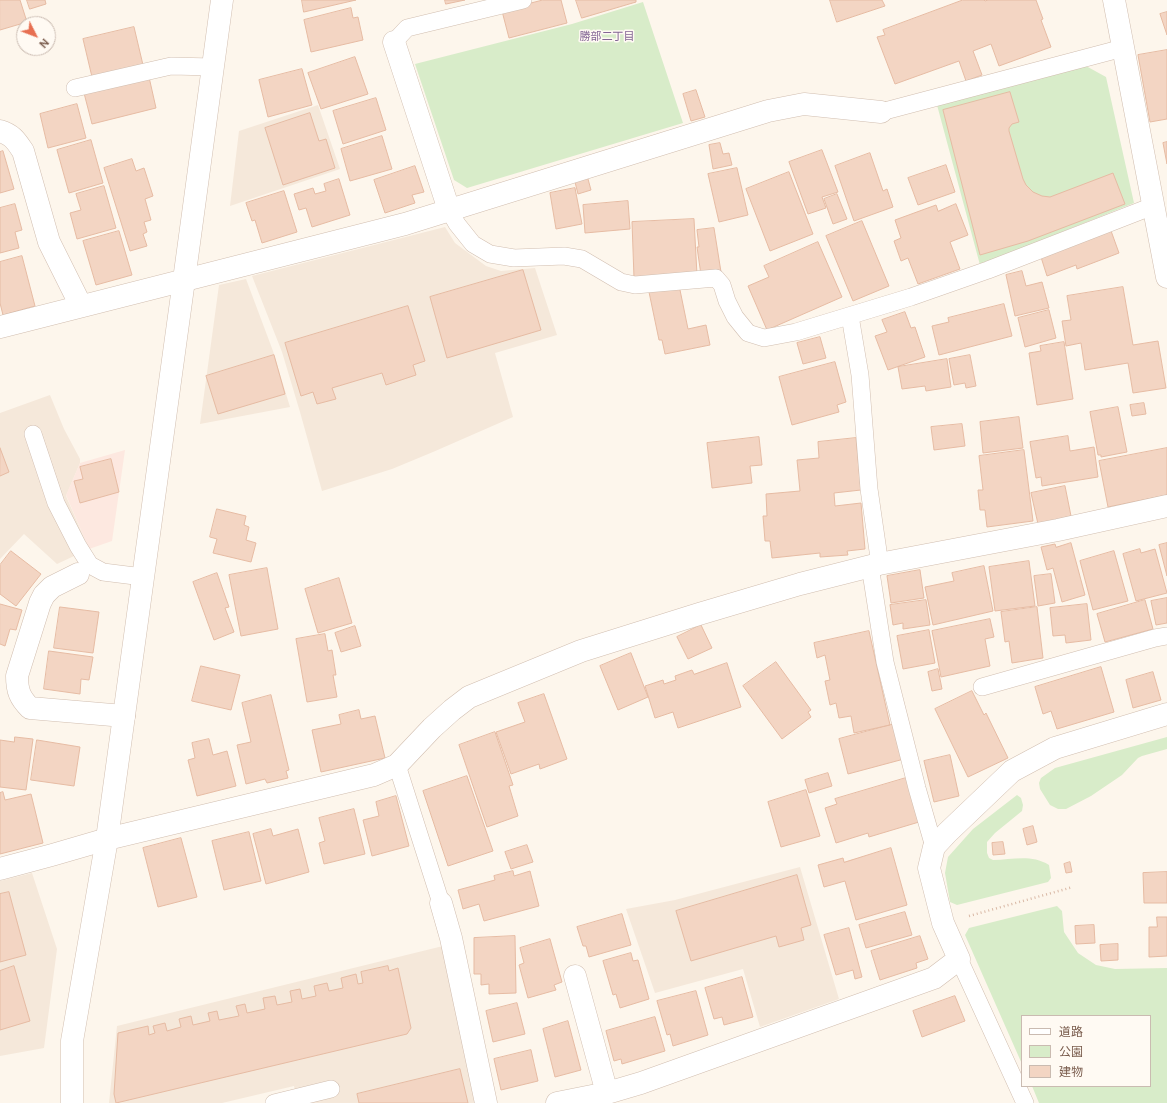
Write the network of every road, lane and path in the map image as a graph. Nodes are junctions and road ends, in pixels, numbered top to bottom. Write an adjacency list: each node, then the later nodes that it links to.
1 (222, 0): 6 (street)
2 (523, 0): 4 (lane)
3 (1114, 0): 5 (street)
4 (394, 42): 11 (street)
5 (1123, 48): 8 (lane); 10 (street)
6 (213, 67): 7 (lane); 13 (street)
7 (75, 88)
8 (881, 112): 11 (street)
9 (0, 131): 14 (street)
10 (1153, 206): 12 (street); 15 (lane)
11 (449, 210): 13 (street); 15 (lane)
12 (1167, 277)
13 (184, 280): 14 (street); 21 (street)
14 (82, 306): 16 (street)
15 (850, 316): 19 (lane)
16 (0, 327)
17 (33, 434): 21 (lane)
18 (1167, 506): 19 (street)
19 (874, 565): 26 (street); 28 (lane)
20 (78, 574): 25 (street)
21 (143, 578): 25 (street)
22 (1167, 636): 23 (lane)
23 (982, 687)
24 (1167, 714): 28 (street)
25 (124, 716): 27 (street)
26 (397, 766): 27 (street); 31 (lane)
27 (107, 839): 29 (street); 37 (street)
28 (934, 847): 32 (street)
29 (0, 870)
30 (1073, 887): 32 (path)
31 (441, 902): 39 (street)
32 (943, 923): 33 (street)
33 (959, 959): 36 (street); 41 (lane)
34 (575, 976): 36 (street)
35 (331, 1089): 38 (lane)
36 (607, 1093): 40 (street)
37 (72, 1103)
38 (274, 1103)
39 (486, 1103)
40 (557, 1103)
41 (1024, 1103)

